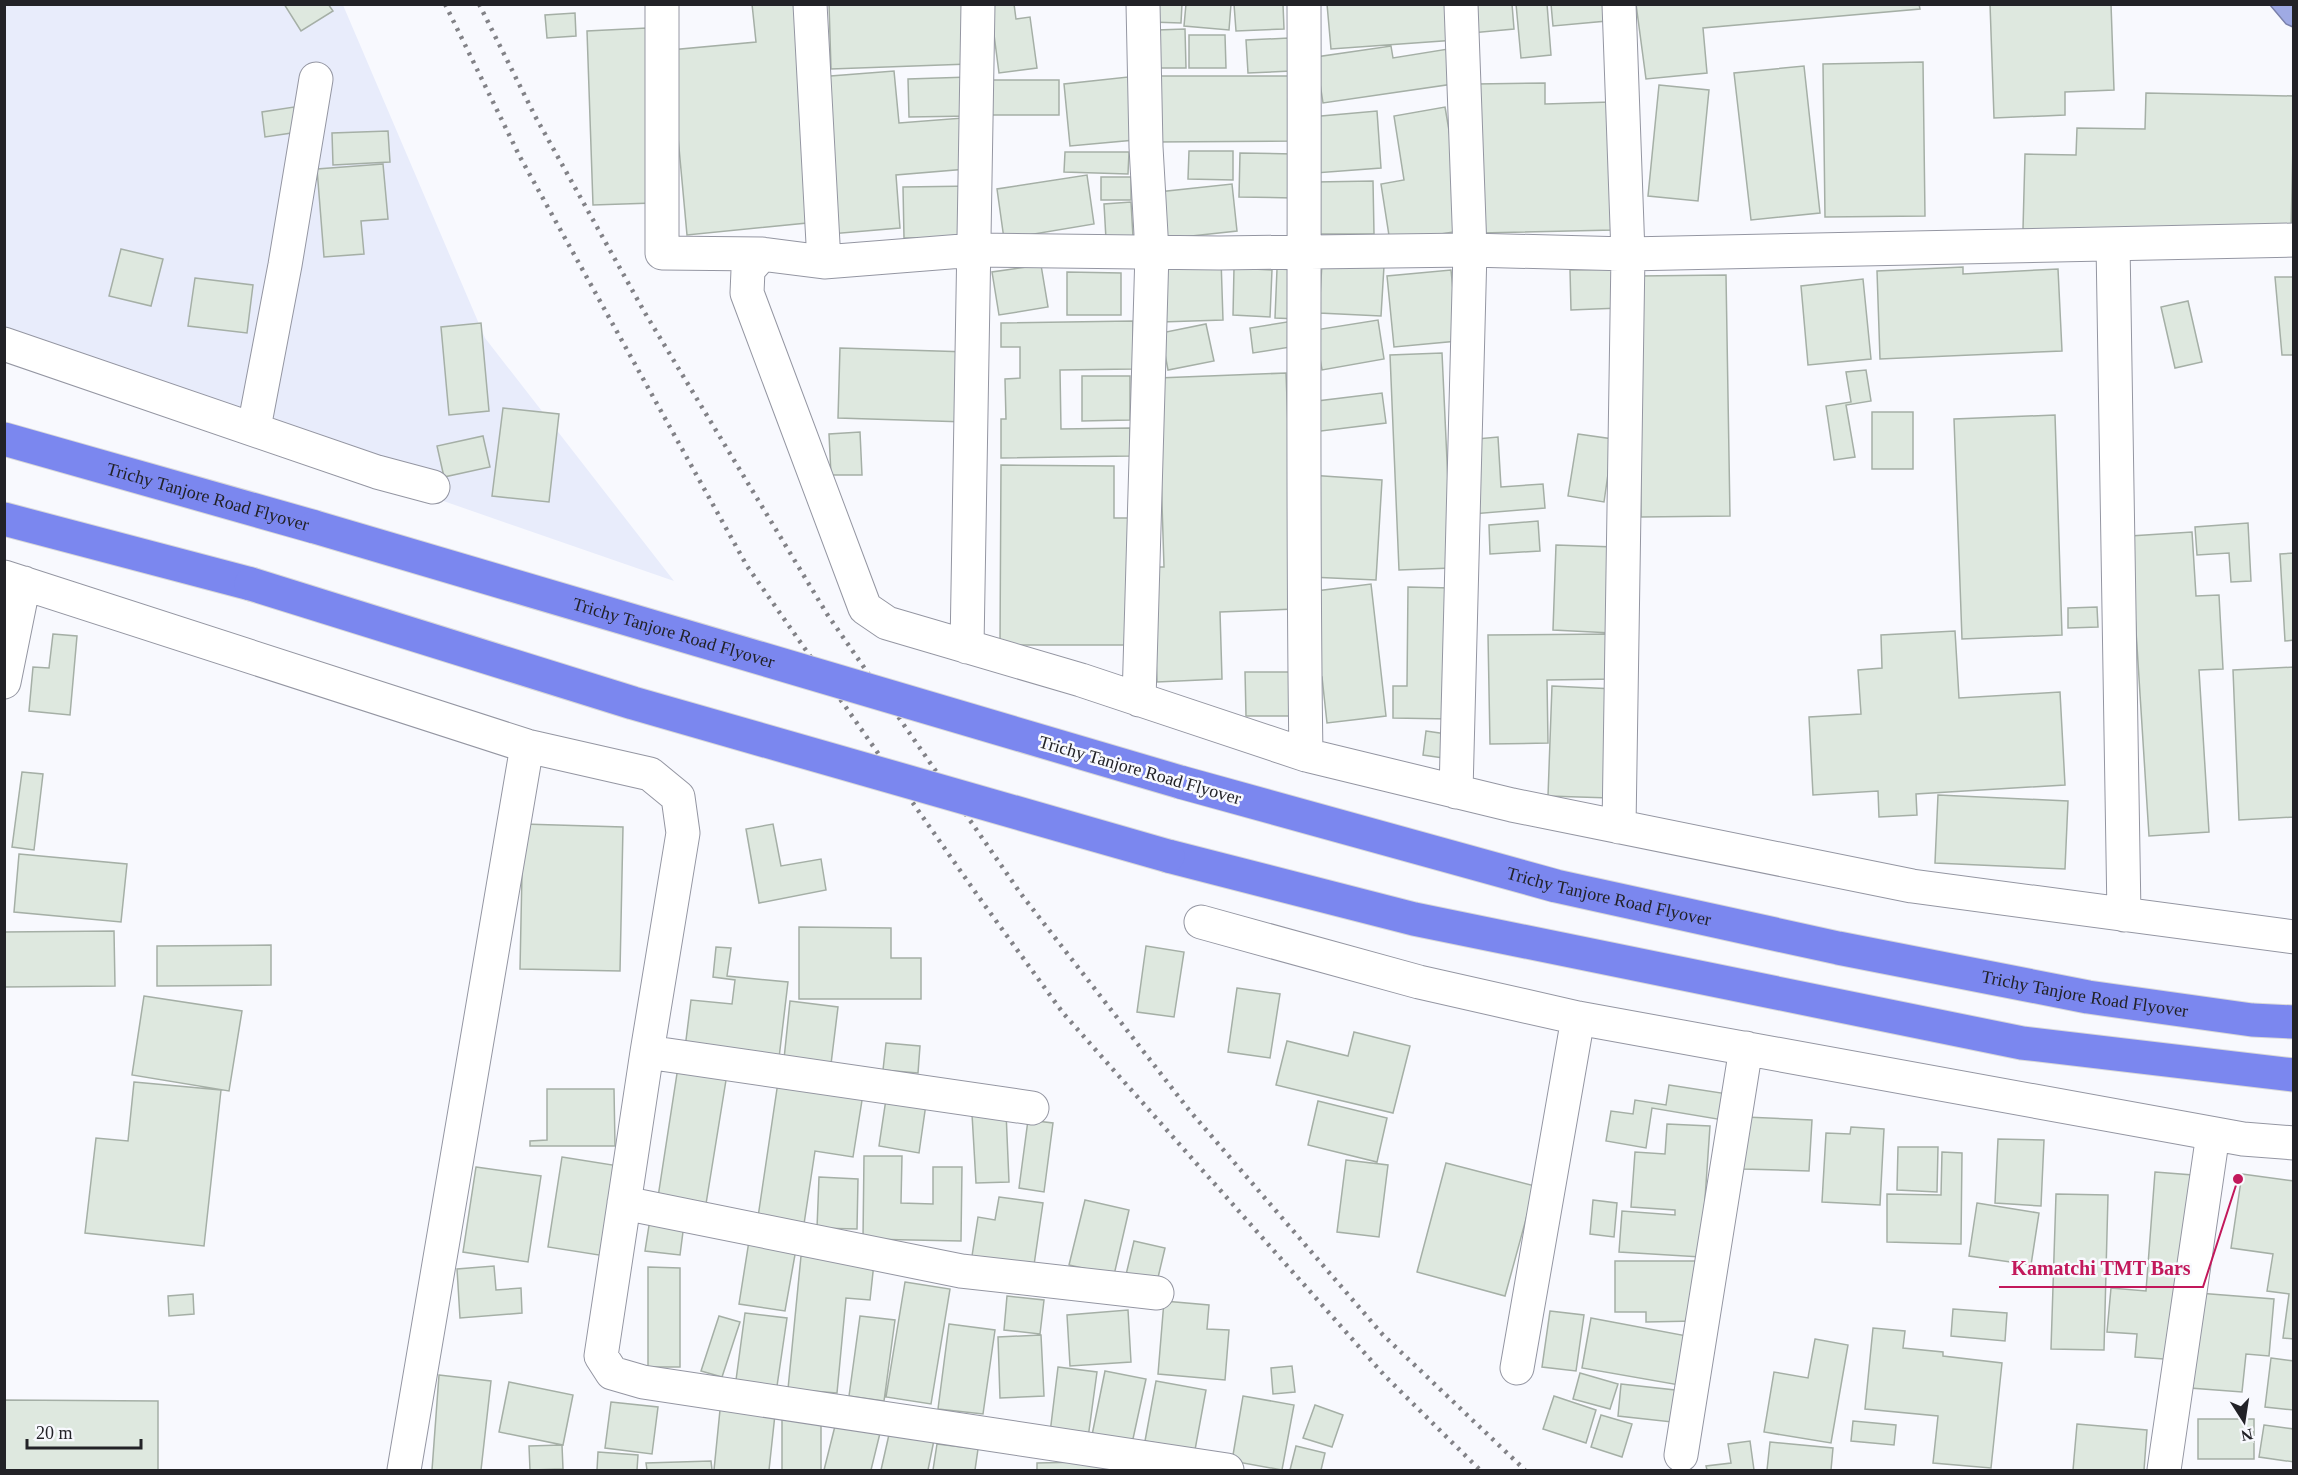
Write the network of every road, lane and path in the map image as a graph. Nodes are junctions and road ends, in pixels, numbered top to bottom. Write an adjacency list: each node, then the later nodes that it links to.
1 (662, 4): 15 (street)
2 (810, 4): 17 (street)
3 (978, 4): 12 (street)
4 (1143, 4): 13 (street)
5 (1304, 4): 14 (street)
6 (1461, 4): 11 (street)
7 (1619, 4): 16 (street)
8 (316, 79): 19 (street)
9 (2294, 240): 10 (street)
10 (2113, 244): 16 (street); 31 (street)
11 (1470, 249): 14 (street); 16 (street); 29 (street)
12 (975, 250): 13 (street); 17 (street); 24 (street)
13 (1152, 252): 14 (street); 26 (street)
14 (1305, 253): 28 (street)
15 (762, 254): 17 (street); 24 (street)
16 (1628, 254): 30 (street)
17 (824, 262)
18 (4, 344): 19 (street)
19 (254, 428): 21 (street)
20 (4, 439): 35 (highway, Trichy Tanjore Road Flyover, bridge)
21 (432, 487)
22 (4, 519): 38 (highway, bridge)
23 (14, 580): 25 (street); 27 (street)
24 (968, 647): 26 (street)
25 (4, 682)
26 (1139, 700): 28 (street)
27 (527, 746): 37 (street); 46 (street)
28 (1306, 755): 29 (street)
29 (1456, 792): 30 (street)
30 (1619, 827): 31 (street)
31 (2124, 915): 33 (street)
32 (1202, 922): 34 (street)
33 (2294, 937)
34 (1578, 1018): 36 (street); 44 (street)
35 (2294, 1022)
36 (1746, 1048): 40 (street); 45 (street)
37 (647, 1052): 39 (street); 42 (street)
38 (2294, 1075)
39 (1032, 1108)
40 (2213, 1134): 41 (street); 48 (street)
41 (2294, 1143)
42 (624, 1203): 43 (street); 47 (street)
43 (1157, 1293)
44 (1517, 1368)
45 (1681, 1455)
46 (404, 1470)
47 (1227, 1470)
48 (2164, 1470)

